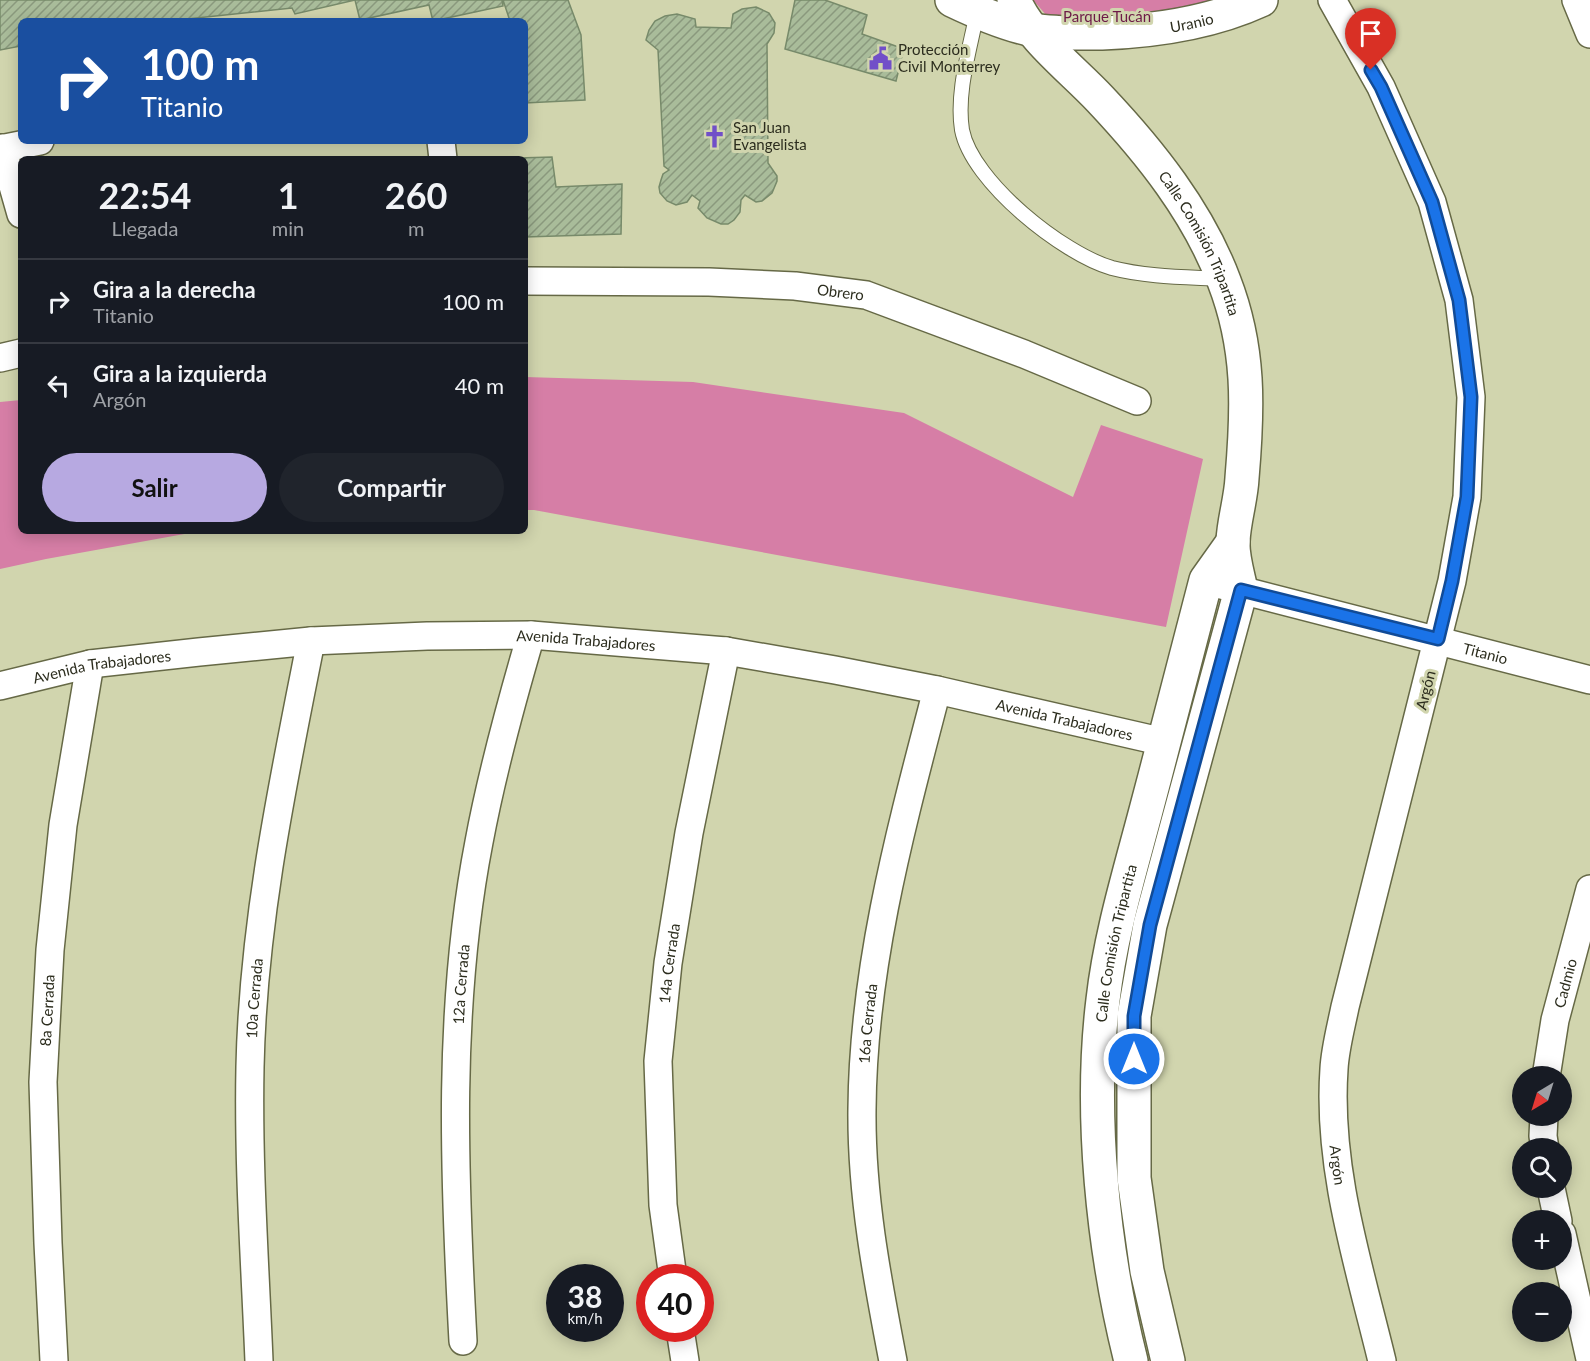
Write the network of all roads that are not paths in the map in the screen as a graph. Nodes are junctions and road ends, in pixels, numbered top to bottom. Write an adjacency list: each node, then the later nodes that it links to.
1 (1014, 0): 6 (street, Calle Comisión Tripartita)
2 (1261, 0): 6 (street, Uranio)
3 (1332, 0): 20 (street, Argón)
4 (1576, 0): 7 (street)
5 (964, 6): 6 (street, Uranio); 11 (lane)
6 (1033, 29): 11 (street, Calle Comisión Tripartita)
7 (1590, 34)
8 (23, 144): 9 (street)
9 (1, 148): 10 (street)
10 (18, 204)
11 (1224, 279): 16 (street, Calle Comisión Tripartita)
12 (528, 281): 15 (street, Obrero)
13 (18, 354): 14 (street)
14 (0, 358)
15 (1137, 401)
16 (1233, 542): 17 (street, Calle Comisión Tripartita); 18 (street, Calle Comisión Tripartita)
17 (1206, 580): 18 (street, Titanio); 27 (street, Calle Comisión Tripartita)
18 (1241, 590): 20 (street, Titanio); 40 (street, Calle Comisión Tripartita)
19 (531, 635): 21 (street, Avenida Trabajadores); 22 (street, Avenida Trabajadores); 32 (street, 12a Cerrada)
20 (1438, 639): 24 (street, Titanio); 41 (street, Argón)
21 (311, 641): 23 (street, Avenida Trabajadores); 36 (street, 10a Cerrada)
22 (726, 651): 26 (street, Avenida Trabajadores); 30 (street, 14a Cerrada)
23 (90, 664): 25 (street, Avenida Trabajadores); 35 (street, 8a Cerrada)
24 (1590, 680)
25 (0, 686)
26 (937, 690): 27 (street, Avenida Trabajadores); 38 (street, 16a Cerrada)
27 (1164, 742): 39 (street, Calle Comisión Tripartita)
28 (1590, 889): 29 (street, Cadmio)
29 (1548, 1066)
30 (671, 1264)
31 (1570, 1270): 34 (street)
32 (464, 1341)
33 (682, 1342): 37 (street)
34 (1590, 1359)
35 (54, 1361)
36 (260, 1361)
37 (685, 1361)
38 (893, 1361)
39 (1131, 1361)
40 (1168, 1361)
41 (1382, 1361)

